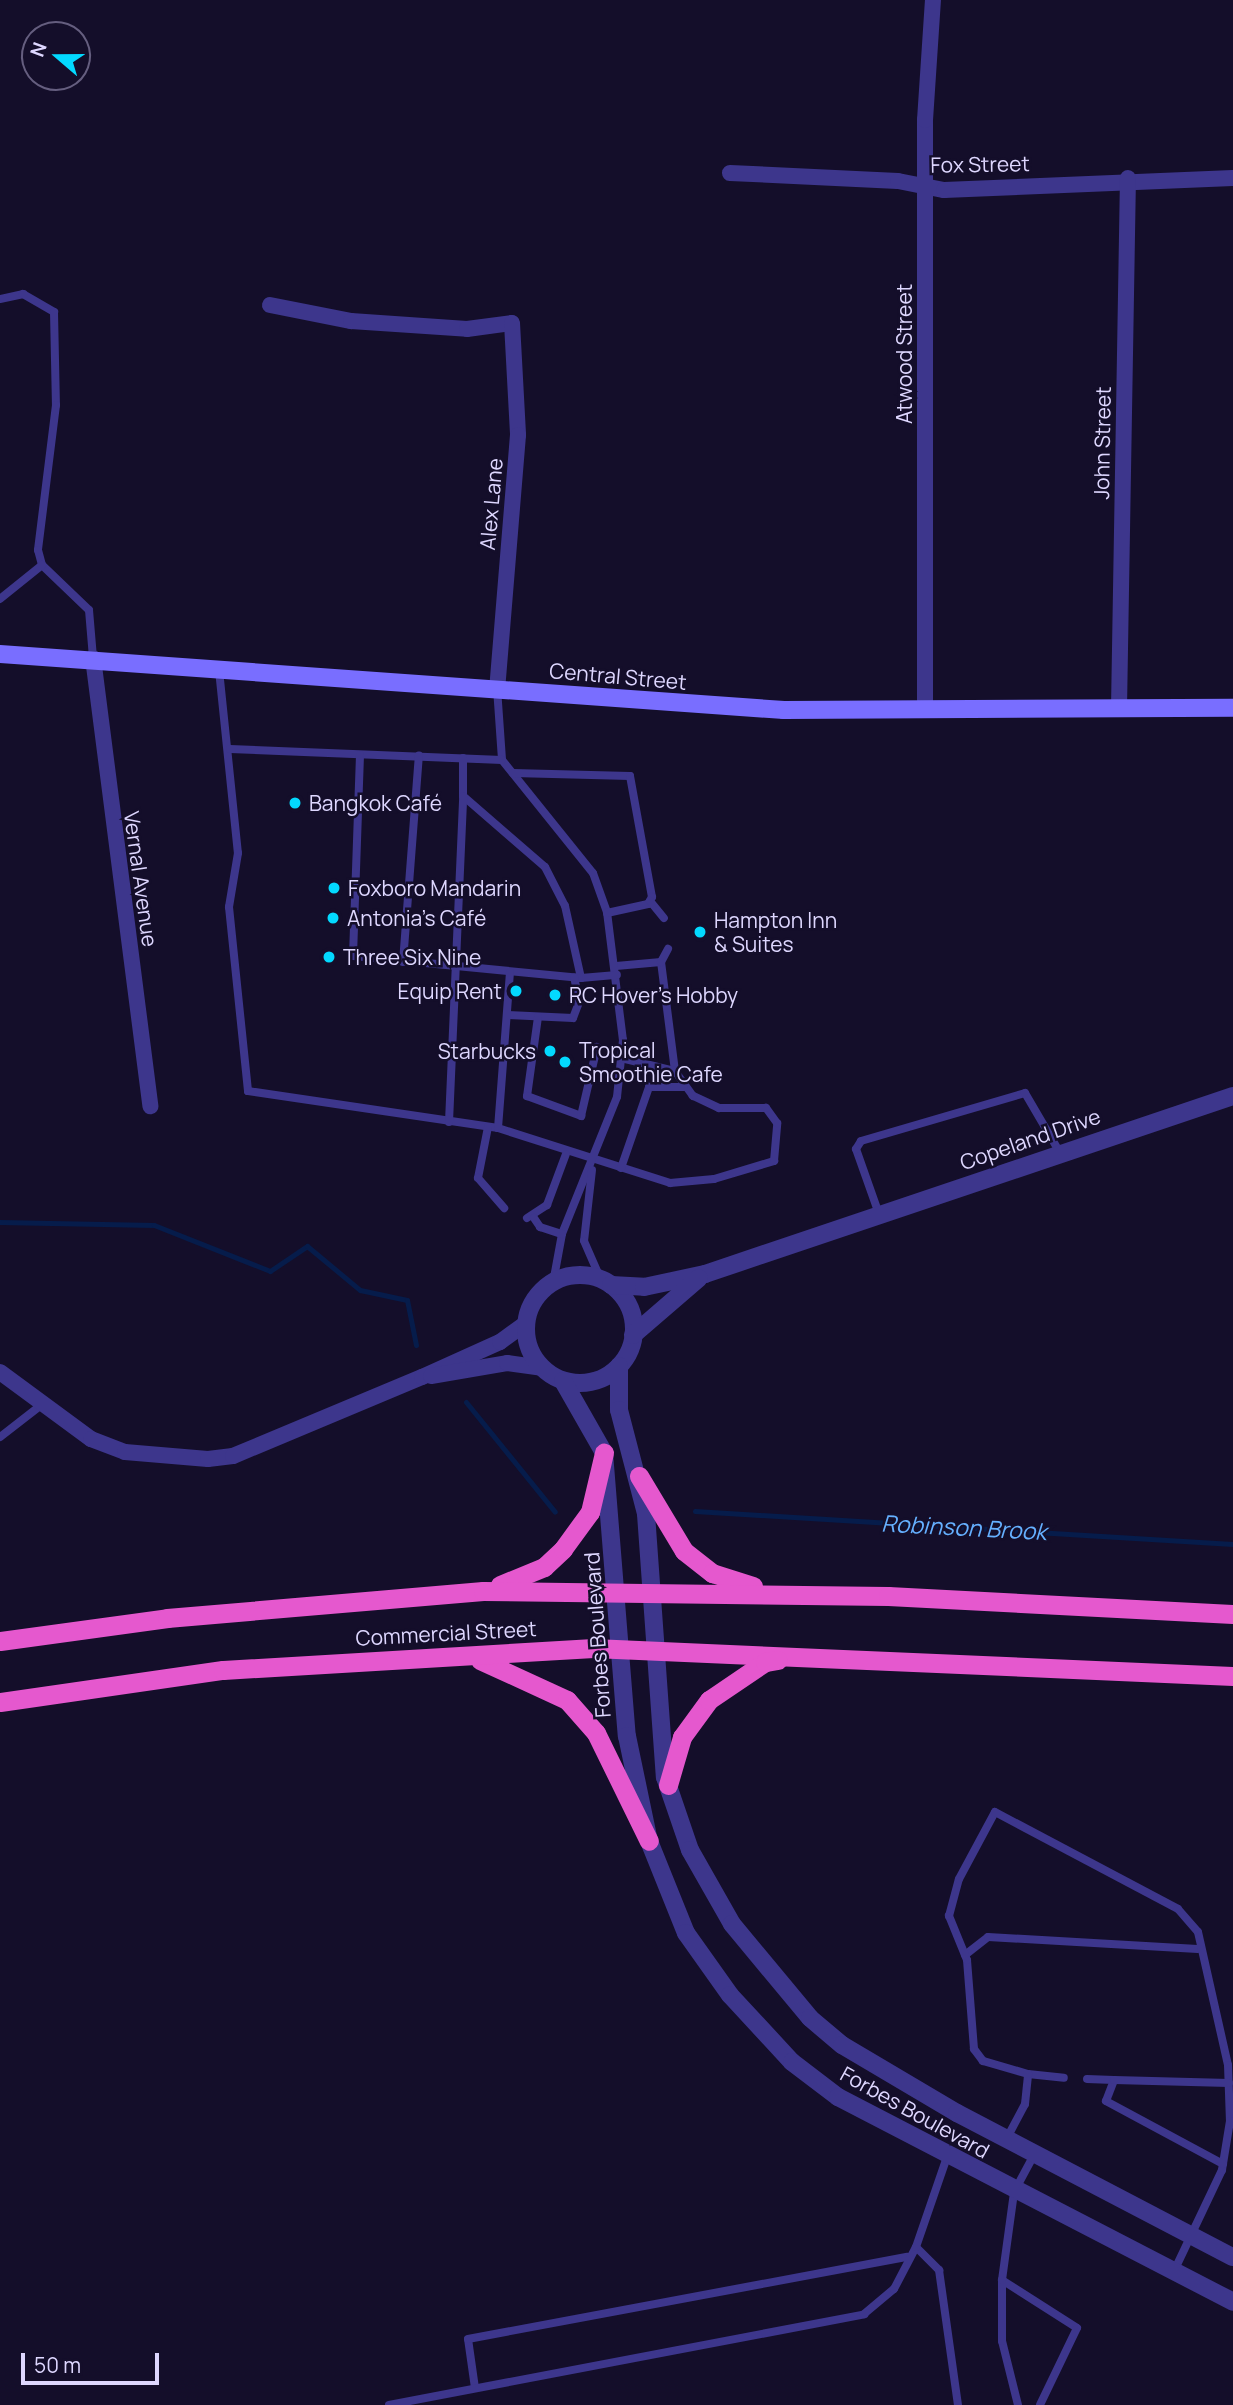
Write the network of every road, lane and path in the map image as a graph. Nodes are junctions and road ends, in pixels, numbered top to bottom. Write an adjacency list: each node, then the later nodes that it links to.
1 (933, 0): 5 (street, Atwood Street)
2 (730, 173): 5 (street, Fox Street)
3 (1128, 178): 4 (street, Fox Street); 5 (street, Fox Street); 14 (street, John Street)
4 (1233, 178)
5 (925, 188): 16 (street, Atwood Street)
6 (0, 299): 8 (lane)
7 (270, 305): 13 (street, Alex Lane)
8 (42, 565): 9 (lane); 11 (lane)
9 (0, 599)
10 (0, 654): 11 (main road, Central Street)
11 (93, 658): 12 (main road, Central Street); 41 (street, Vernal Avenue)
12 (219, 670): 13 (main road, Central Street); 17 (lane)
13 (498, 688): 16 (main road, Central Street); 21 (lane)
14 (1119, 708): 15 (main road, Central Street); 16 (main road, Central Street)
15 (1233, 708)
16 (925, 709)
17 (230, 749): 18 (lane); 42 (lane)
18 (360, 755): 19 (lane); 28 (lane)
19 (419, 756): 20 (lane); 28 (lane)
20 (463, 758): 21 (lane); 23 (lane)
21 (502, 760): 22 (lane)
22 (513, 773): 24 (lane); 25 (lane)
23 (463, 796): 30 (lane); 33 (lane)
24 (650, 901): 25 (lane); 26 (lane)
25 (607, 913): 31 (lane)
26 (664, 918)
27 (668, 948): 29 (lane)
28 (403, 962): 30 (lane)
29 (661, 962): 31 (lane); 38 (lane)
30 (457, 968): 32 (lane); 42 (lane)
31 (617, 971): 33 (lane); 37 (lane)
32 (510, 972): 33 (lane); 34 (lane)
33 (578, 978): 35 (lane)
34 (507, 1015): 35 (lane); 44 (lane)
35 (538, 1017): 36 (lane)
36 (597, 1047)
37 (621, 1058): 38 (lane); 47 (lane)
38 (675, 1071): 39 (lane)
39 (684, 1087): 48 (lane); 48 (lane)
40 (1233, 1096): 45 (street, Copeland Drive)
41 (150, 1105)
42 (449, 1122): 43 (lane)
43 (488, 1126): 44 (lane); 49 (lane)
44 (498, 1128): 46 (lane)
45 (1060, 1153): 50 (street, Copeland Drive); 50 (lane)
46 (566, 1154): 47 (lane); 51 (lane)
47 (594, 1160): 48 (lane); 51 (lane); 53 (lane)
48 (621, 1168)
49 (504, 1208)
50 (880, 1214): 52 (street, Copeland Drive)
51 (562, 1234): 54 (lane)
52 (705, 1274): 53 (street); 56 (street)
53 (606, 1282): 54 (street); 56 (street)
54 (553, 1283): 55 (street)
55 (526, 1323): 58 (street); 60 (street)
56 (633, 1335): 57 (street)
57 (619, 1366): 61 (street); 65 (street, Forbes Boulevard)
58 (542, 1368): 60 (street); 61 (street)
59 (0, 1373): 62 (street)
60 (422, 1377): 62 (street)
61 (563, 1381): 64 (street, Forbes Boulevard)
62 (40, 1406): 63 (lane)
63 (0, 1437)
64 (604, 1453): 66 (highway); 67 (street, Forbes Boulevard)
65 (639, 1476): 68 (street, Forbes Boulevard); 69 (highway)
66 (482, 1591): 67 (highway, Commercial Street); 71 (highway, Commercial Street)
67 (617, 1591): 68 (highway, Commercial Street); 72 (street, Forbes Boulevard)
68 (648, 1591): 69 (highway, Commercial Street); 73 (street, Forbes Boulevard)
69 (771, 1593): 70 (highway, Commercial Street)
70 (1233, 1614)
71 (0, 1641)
72 (619, 1648): 73 (highway, Commercial Street); 74 (highway, Commercial Street); 79 (street, Forbes Boulevard)
73 (651, 1649): 75 (highway, Commercial Street); 78 (street, Forbes Boulevard)
74 (466, 1655): 77 (highway, Commercial Street); 79 (highway)
75 (810, 1656): 76 (highway, Commercial Street); 78 (highway)
76 (1233, 1676)
77 (0, 1702)
78 (668, 1785): 87 (street, Forbes Boulevard)
79 (649, 1841): 89 (street, Forbes Boulevard)
80 (1198, 1949): 81 (lane); 81 (lane); 86 (lane)
81 (965, 1955): 82 (lane)
82 (1028, 2074): 83 (lane); 87 (lane)
83 (1064, 2078)
84 (1087, 2079): 85 (lane)
85 (1114, 2080): 86 (lane); 90 (lane)
86 (1229, 2083): 90 (lane)
87 (1007, 2138): 88 (street, Forbes Boulevard)
88 (1035, 2153): 91 (lane); 92 (street, Forbes Boulevard)
89 (947, 2157): 91 (street, Forbes Boulevard); 93 (lane)
90 (1223, 2164): 92 (lane)
91 (1014, 2192): 96 (street, Forbes Boulevard); 97 (lane)
92 (1192, 2236): 95 (street, Forbes Boulevard); 96 (lane)
93 (916, 2247): 94 (lane); 101 (lane)
94 (907, 2257): 99 (lane); 99 (lane)
95 (1233, 2257)
96 (1174, 2271): 98 (street, Forbes Boulevard)
97 (1002, 2280): 102 (lane); 103 (lane)
98 (1233, 2302)
99 (475, 2388): 100 (lane)
100 (389, 2405)
101 (958, 2405)
102 (1018, 2405)
103 (1040, 2405)

